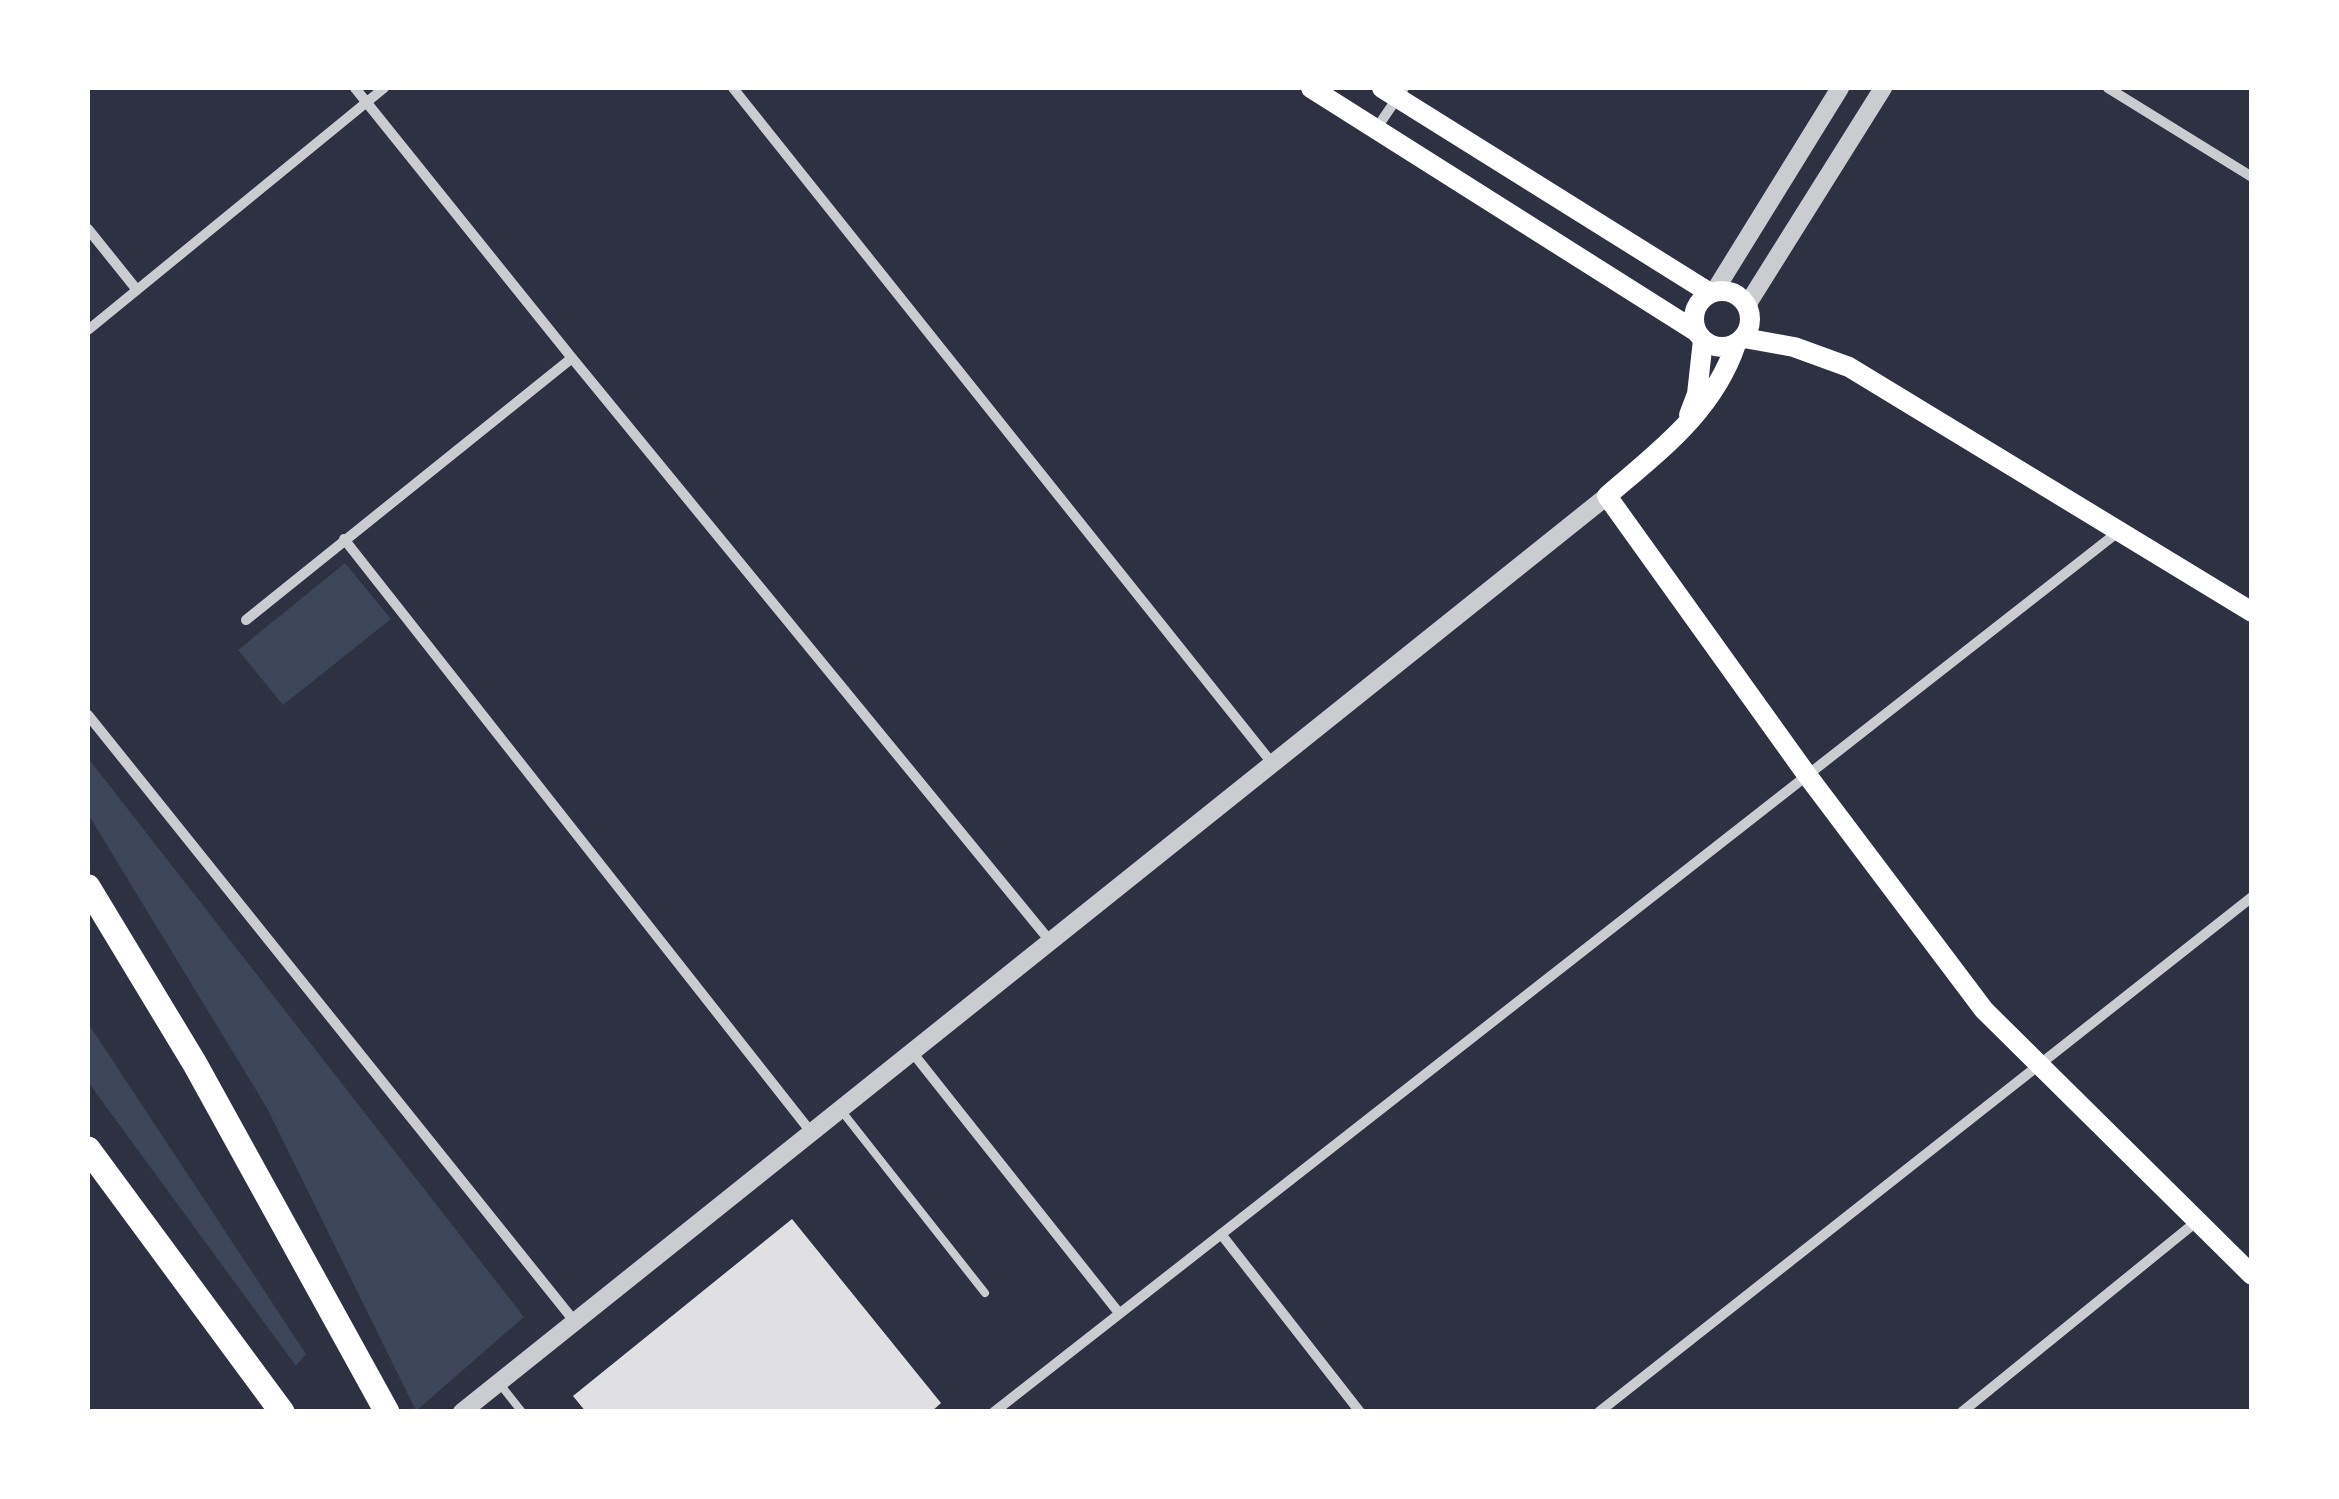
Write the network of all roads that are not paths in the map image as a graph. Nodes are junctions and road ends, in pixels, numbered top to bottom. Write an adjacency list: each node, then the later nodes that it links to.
1 (354, 88): 9 (street)
2 (384, 88): 9 (street)
3 (733, 88): 27 (street)
4 (1311, 88): 10 (main road)
5 (1840, 88): 14 (street)
6 (1883, 88): 15 (street)
7 (2108, 88): 11 (street)
8 (1395, 91): 10 (street); 14 (main road)
9 (366, 102): 13 (street); 19 (street)
10 (1376, 129): 17 (main road)
11 (2252, 177)
12 (88, 229): 13 (street)
13 (136, 290): 16 (street)
14 (1712, 293): 15 (main road); 17 (main road)
15 (1747, 304): 18 (main road)
16 (88, 330)
17 (1700, 336): 18 (main road); 20 (main road)
18 (1740, 341): 20 (main road); 22 (main road)
19 (572, 358): 23 (street); 31 (street)
20 (1682, 431): 21 (main road)
21 (1607, 496): 27 (street); 28 (main road)
22 (2118, 531): 24 (main road); 28 (street)
23 (344, 539): 25 (street); 35 (street)
24 (2252, 612)
25 (246, 620)
26 (88, 714): 42 (street)
27 (1272, 763): 31 (street)
28 (1807, 775): 33 (main road); 38 (street)
29 (88, 888): 45 (main road)
30 (2252, 897): 33 (street)
31 (1050, 941): 32 (street)
32 (912, 1052): 34 (street); 41 (street)
33 (2037, 1066): 37 (main road); 50 (street)
34 (840, 1109): 35 (street); 40 (lane)
35 (811, 1132): 42 (street)
36 (88, 1150): 44 (main road)
37 (2196, 1222): 39 (main road); 51 (street)
38 (1221, 1234): 41 (street); 49 (street)
39 (2252, 1275)
40 (985, 1294)
41 (1119, 1313): 48 (street)
42 (574, 1322): 43 (street)
43 (499, 1382): 46 (street); 47 (lane)
44 (282, 1412)
45 (387, 1412)
46 (462, 1412)
47 (522, 1412)
48 (994, 1412)
49 (1360, 1412)
50 (1599, 1412)
51 (1962, 1412)

